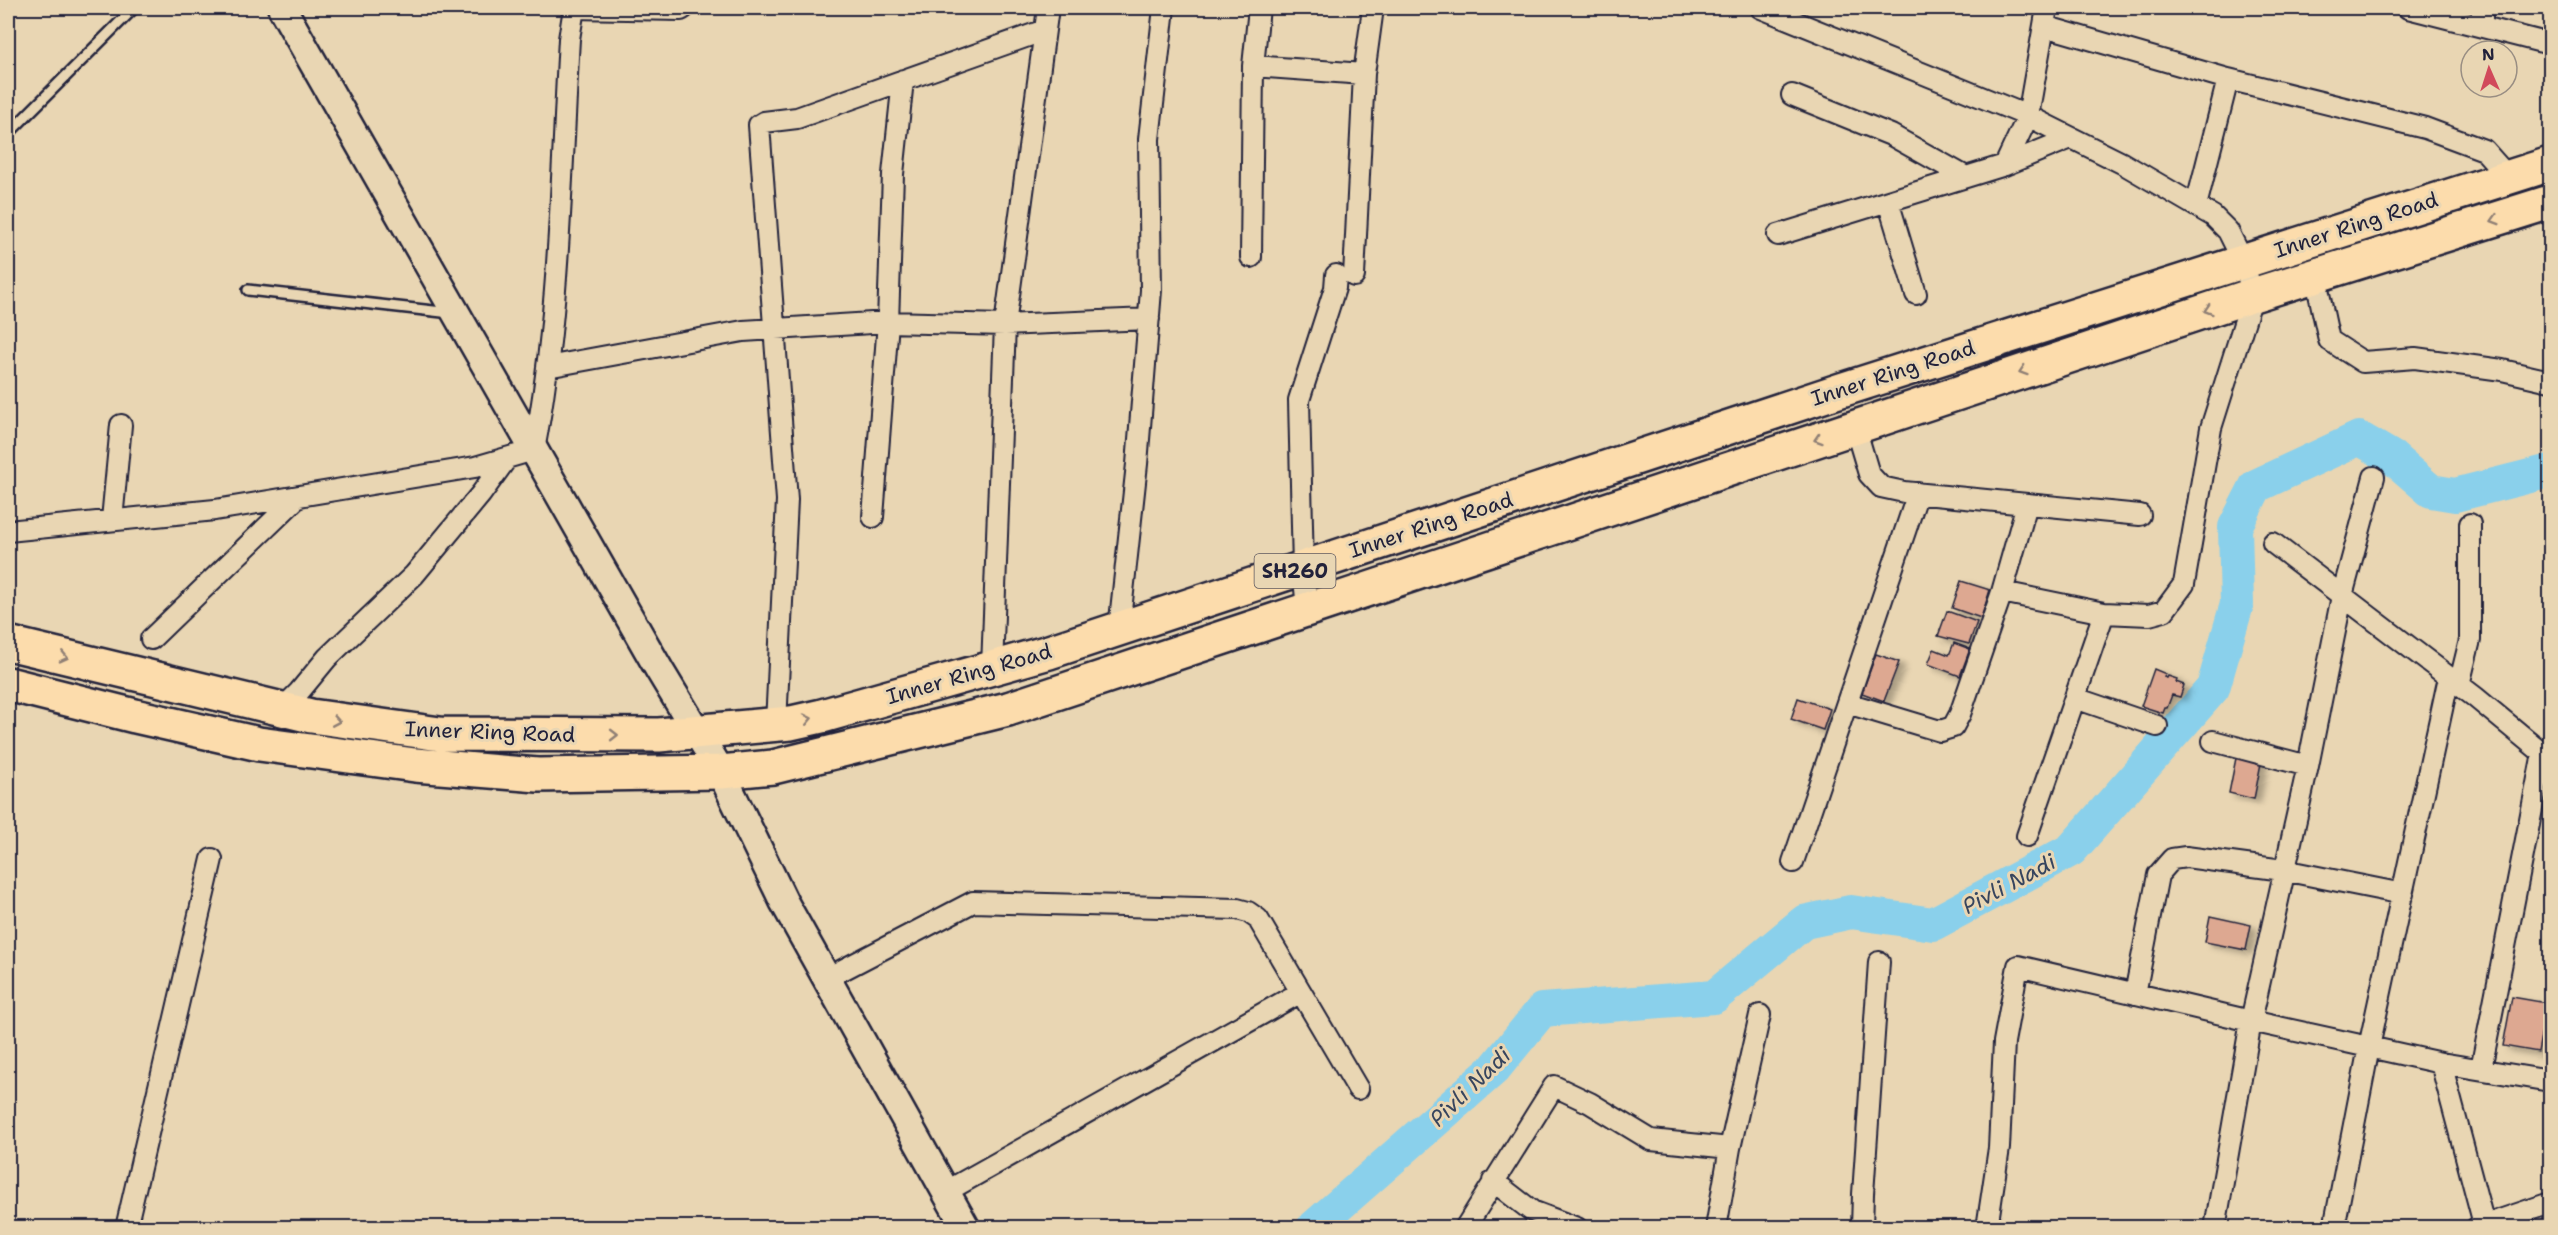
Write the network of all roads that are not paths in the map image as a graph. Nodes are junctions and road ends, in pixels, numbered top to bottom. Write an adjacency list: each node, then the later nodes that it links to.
1 (134, 8): 21 (lane)
2 (282, 8): 37 (street)
3 (573, 8): 4 (street); 42 (street)
4 (684, 8)
5 (1048, 8): 13 (street)
6 (1164, 8): 38 (street)
7 (1259, 8): 15 (street)
8 (1373, 8): 16 (street)
9 (1761, 8): 20 (street)
10 (2408, 8): 12 (street)
11 (2045, 17): 17 (street); 20 (street)
12 (2482, 17): 14 (street)
13 (1045, 30): 18 (street); 40 (street)
14 (2550, 44)
15 (1253, 66): 16 (street); 31 (street)
16 (1364, 74): 58 (street)
17 (2228, 79): 26 (street); 29 (street)
18 (903, 80): 39 (street); 41 (street)
19 (1792, 95): 25 (street)
20 (2028, 116): 22 (street); 24 (street)
21 (11, 131)
22 (2071, 138): 24 (street); 29 (street)
23 (2550, 164): 26 (highway, Inner Ring Road / SH260)
24 (2006, 165): 25 (street)
25 (1966, 177): 27 (street)
26 (2508, 177): 32 (highway, Inner Ring Road / SH260)
27 (1888, 201): 30 (street); 35 (street)
28 (2550, 202): 33 (highway, Inner Ring Road / SH260, one-way to 33)
29 (2196, 206): 32 (street)
30 (1778, 235)
31 (1251, 256)
32 (2243, 261): 36 (street); 58 (highway, Inner Ring Road / SH260)
33 (2315, 275): 36 (highway, Inner Ring Road / SH260); 43 (street)
34 (248, 290): 37 (lane)
35 (1916, 294)
36 (2253, 295): 45 (highway, Inner Ring Road / SH260, one-way to 45); 62 (street)
37 (456, 314): 46 (street)
38 (1149, 319): 40 (street); 63 (street)
39 (888, 322): 40 (street); 41 (street); 53 (street)
40 (1005, 325): 66 (street)
41 (776, 330): 42 (street); 72 (street)
42 (547, 367): 46 (street)
43 (2550, 381)
44 (121, 425): 54 (street)
45 (1855, 427): 49 (street); 61 (highway, Inner Ring Road / SH260, one-way to 61)
46 (534, 450): 47 (street); 74 (street)
47 (507, 458): 50 (street); 71 (street)
48 (2374, 477): 60 (street)
49 (1918, 494): 51 (street); 70 (street)
50 (299, 496): 54 (street); 64 (street)
51 (2028, 504): 52 (street); 59 (street)
52 (2140, 515)
53 (873, 517)
54 (112, 520): 56 (street)
55 (2470, 524): 67 (street)
56 (8, 531)
57 (2273, 543): 60 (street)
58 (1303, 568): 61 (street); 63 (highway, Inner Ring Road / SH260)
59 (2002, 592): 62 (street); 70 (street)
60 (2342, 596): 67 (street); 77 (street)
61 (1307, 609): 78 (highway, Inner Ring Road / SH260)
62 (2104, 613): 69 (street)
63 (1119, 629): 66 (highway, Inner Ring Road / SH260)
64 (151, 639)
65 (8, 644): 71 (highway, Inner Ring Road / SH260, one-way to 71)
66 (992, 668): 72 (highway, Inner Ring Road / SH260, one-way to 66)
67 (2454, 681): 76 (street); 83 (street)
68 (8, 684): 78 (highway, Inner Ring Road / SH260)
69 (2075, 698): 73 (street); 79 (street)
70 (1847, 703): 81 (street)
71 (282, 709): 74 (highway, Inner Ring Road / SH260, one-way to 74)
72 (776, 724): 74 (highway, Inner Ring Road / SH260)
73 (2157, 726)
74 (697, 732): 78 (street)
75 (2213, 741): 77 (street)
76 (2547, 756): 92 (street)
77 (2308, 766): 82 (street)
78 (721, 772): 85 (street)
79 (2027, 836)
80 (212, 859): 100 (street)
81 (1793, 862)
82 (2283, 870): 83 (street); 87 (street); 89 (street)
83 (2403, 894): 90 (street)
84 (1879, 962): 105 (street)
85 (827, 978): 86 (street); 97 (street)
86 (1301, 992): 94 (street); 97 (street)
87 (2135, 993): 89 (street); 106 (street)
88 (1760, 1015): 95 (street)
89 (2251, 1021): 90 (street); 107 (street)
90 (2368, 1047): 91 (street); 108 (street)
91 (2441, 1063): 92 (street); 99 (street)
92 (2481, 1069): 93 (street)
93 (2550, 1081)
94 (1358, 1089)
95 (1730, 1148): 96 (street); 104 (street)
96 (1493, 1181): 102 (street); 103 (street)
97 (947, 1191): 101 (street)
98 (2550, 1203): 99 (street)
99 (2482, 1226)
100 (126, 1227)
101 (966, 1227)
102 (1465, 1227)
103 (1577, 1227)
104 (1716, 1227)
105 (1862, 1227)
106 (1987, 1227)
107 (2215, 1227)
108 (2334, 1227)

